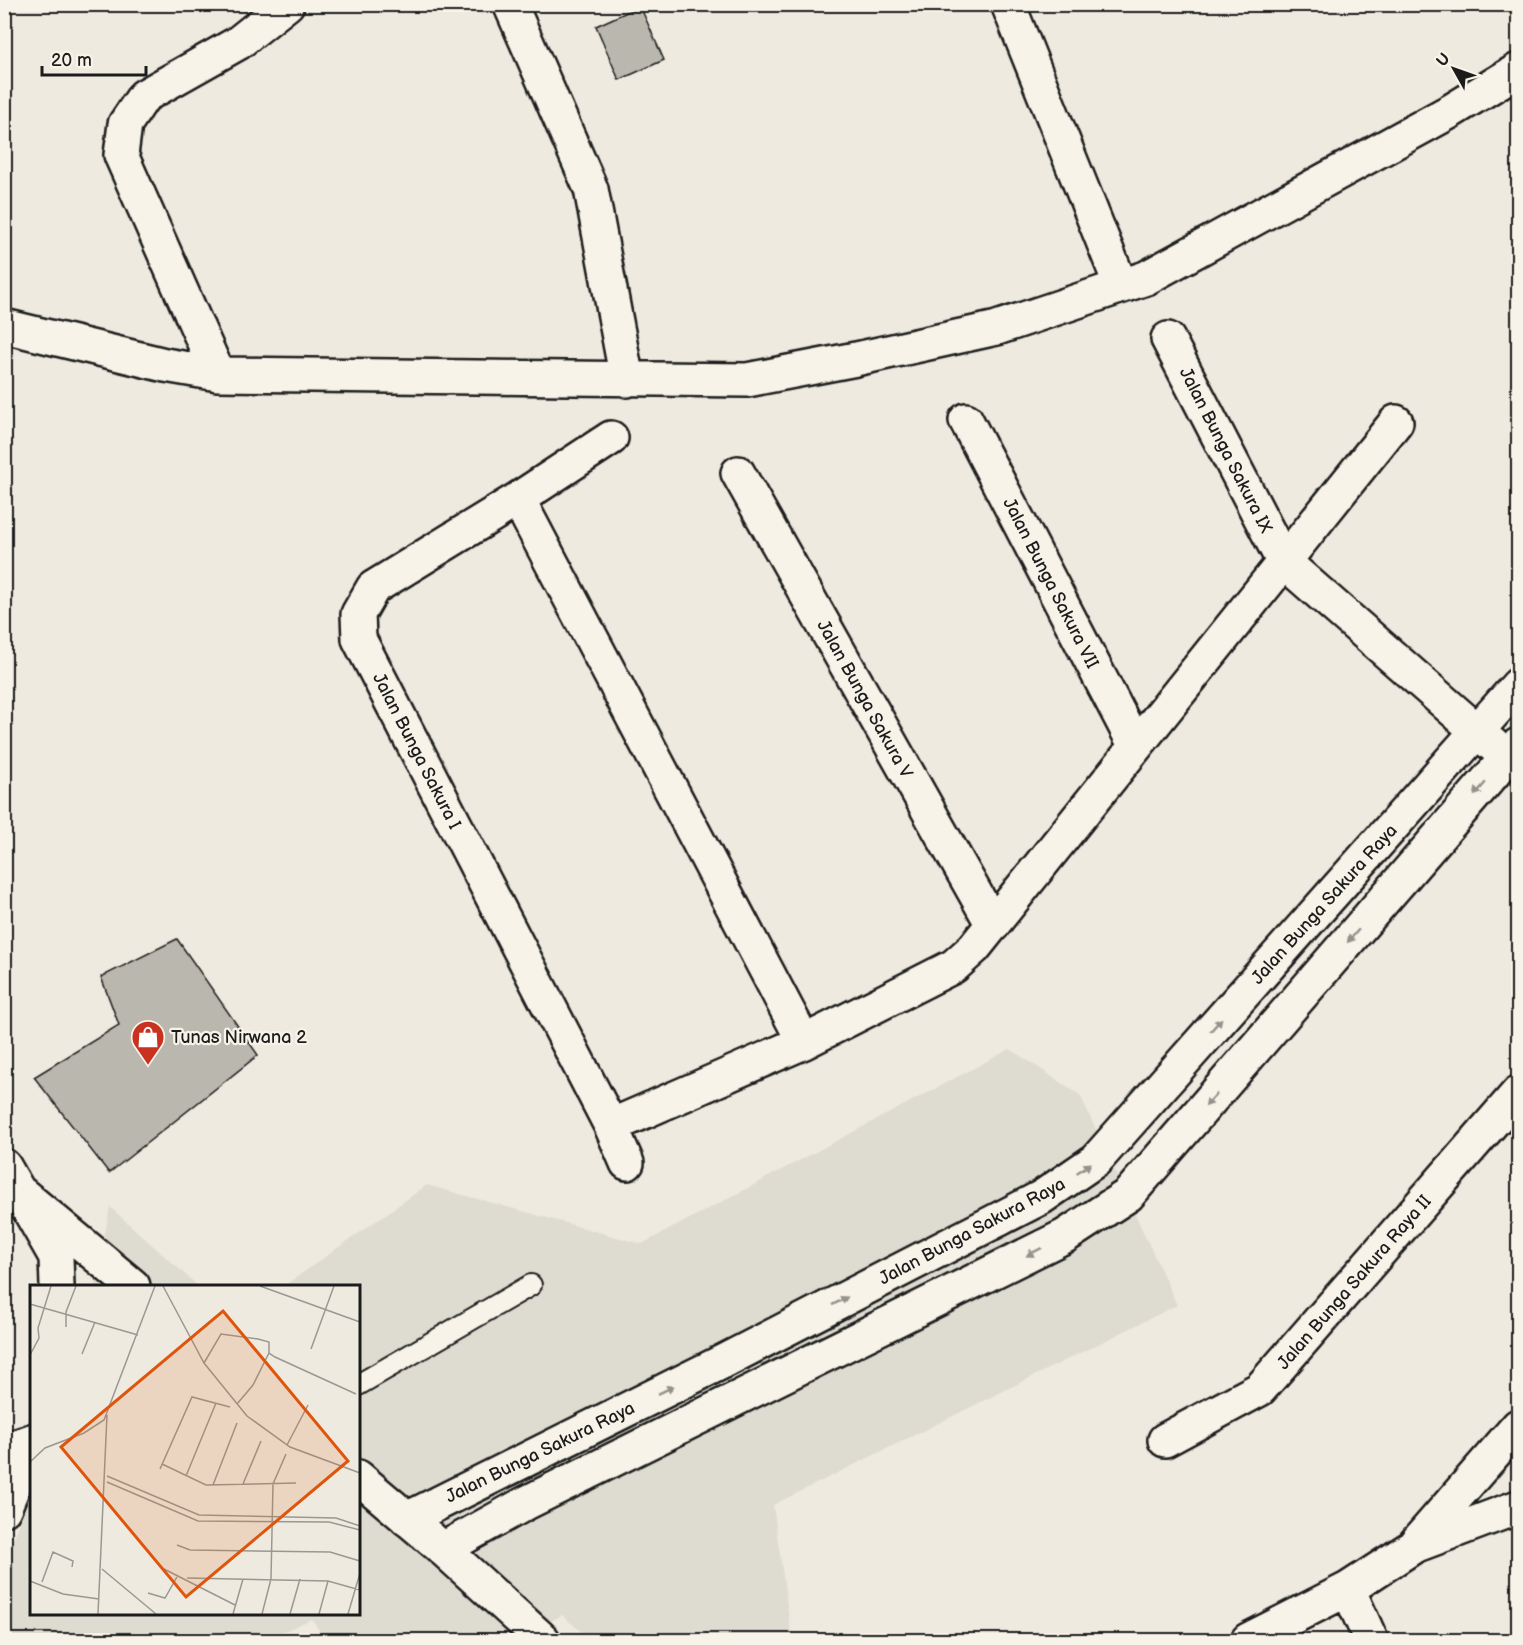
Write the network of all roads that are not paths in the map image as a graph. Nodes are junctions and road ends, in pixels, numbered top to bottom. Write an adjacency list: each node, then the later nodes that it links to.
1 (287, 4): 8 (street)
2 (510, 4): 9 (street)
3 (1008, 4): 5 (street)
4 (1518, 70): 5 (street)
5 (1121, 286): 9 (street)
6 (4, 326): 8 (street)
7 (1168, 339): 15 (street, Jalan Bunga Sakura IX)
8 (218, 374): 9 (street)
9 (627, 380)
10 (966, 420): 18 (street, Jalan Bunga Sakura VII)
11 (1396, 422): 15 (street)
12 (611, 438): 14 (street, Jalan Bunga Sakura I)
13 (738, 472): 20 (street, Jalan Bunga Sakura V)
14 (518, 500): 21 (street); 23 (street, Jalan Bunga Sakura I)
15 (1283, 561): 17 (street); 18 (street)
16 (1518, 685): 17 (street, Jalan Bunga Sakura Raya)
17 (1479, 731): 19 (street); 27 (street, Jalan Bunga Sakura Raya, one-way to 17)
18 (1135, 745): 20 (street)
19 (1515, 757): 28 (street, one-way to 28)
20 (993, 925): 21 (street)
21 (804, 1042): 23 (street)
22 (1518, 1093): 37 (street, Jalan Bunga Sakura Raya II)
23 (611, 1126): 24 (street, Jalan Bunga Sakura I)
24 (627, 1163)
25 (4, 1166): 26 (street)
26 (22, 1194): 29 (street); 30 (street)
27 (1042, 1197): 28 (street); 32 (street, Jalan Bunga Sakura Raya, one-way to 27)
28 (1065, 1236): 34 (street, one-way to 34)
29 (57, 1285)
30 (131, 1285)
31 (531, 1285): 33 (lane)
32 (726, 1360): 34 (street); 43 (street, Jalan Bunga Sakura Raya, one-way to 32)
33 (360, 1384)
34 (747, 1396): 45 (street)
35 (1518, 1426): 44 (street)
36 (30, 1435): 38 (lane)
37 (1165, 1440)
38 (4, 1443)
39 (30, 1447): 42 (street)
40 (360, 1479): 43 (street)
41 (1518, 1507): 44 (street)
42 (4, 1509)
43 (407, 1519): 45 (street)
44 (1414, 1546): 46 (street)
45 (443, 1549): 47 (street)
46 (1348, 1589): 48 (street); 49 (street)
47 (543, 1641)
48 (1248, 1641)
49 (1371, 1641)

